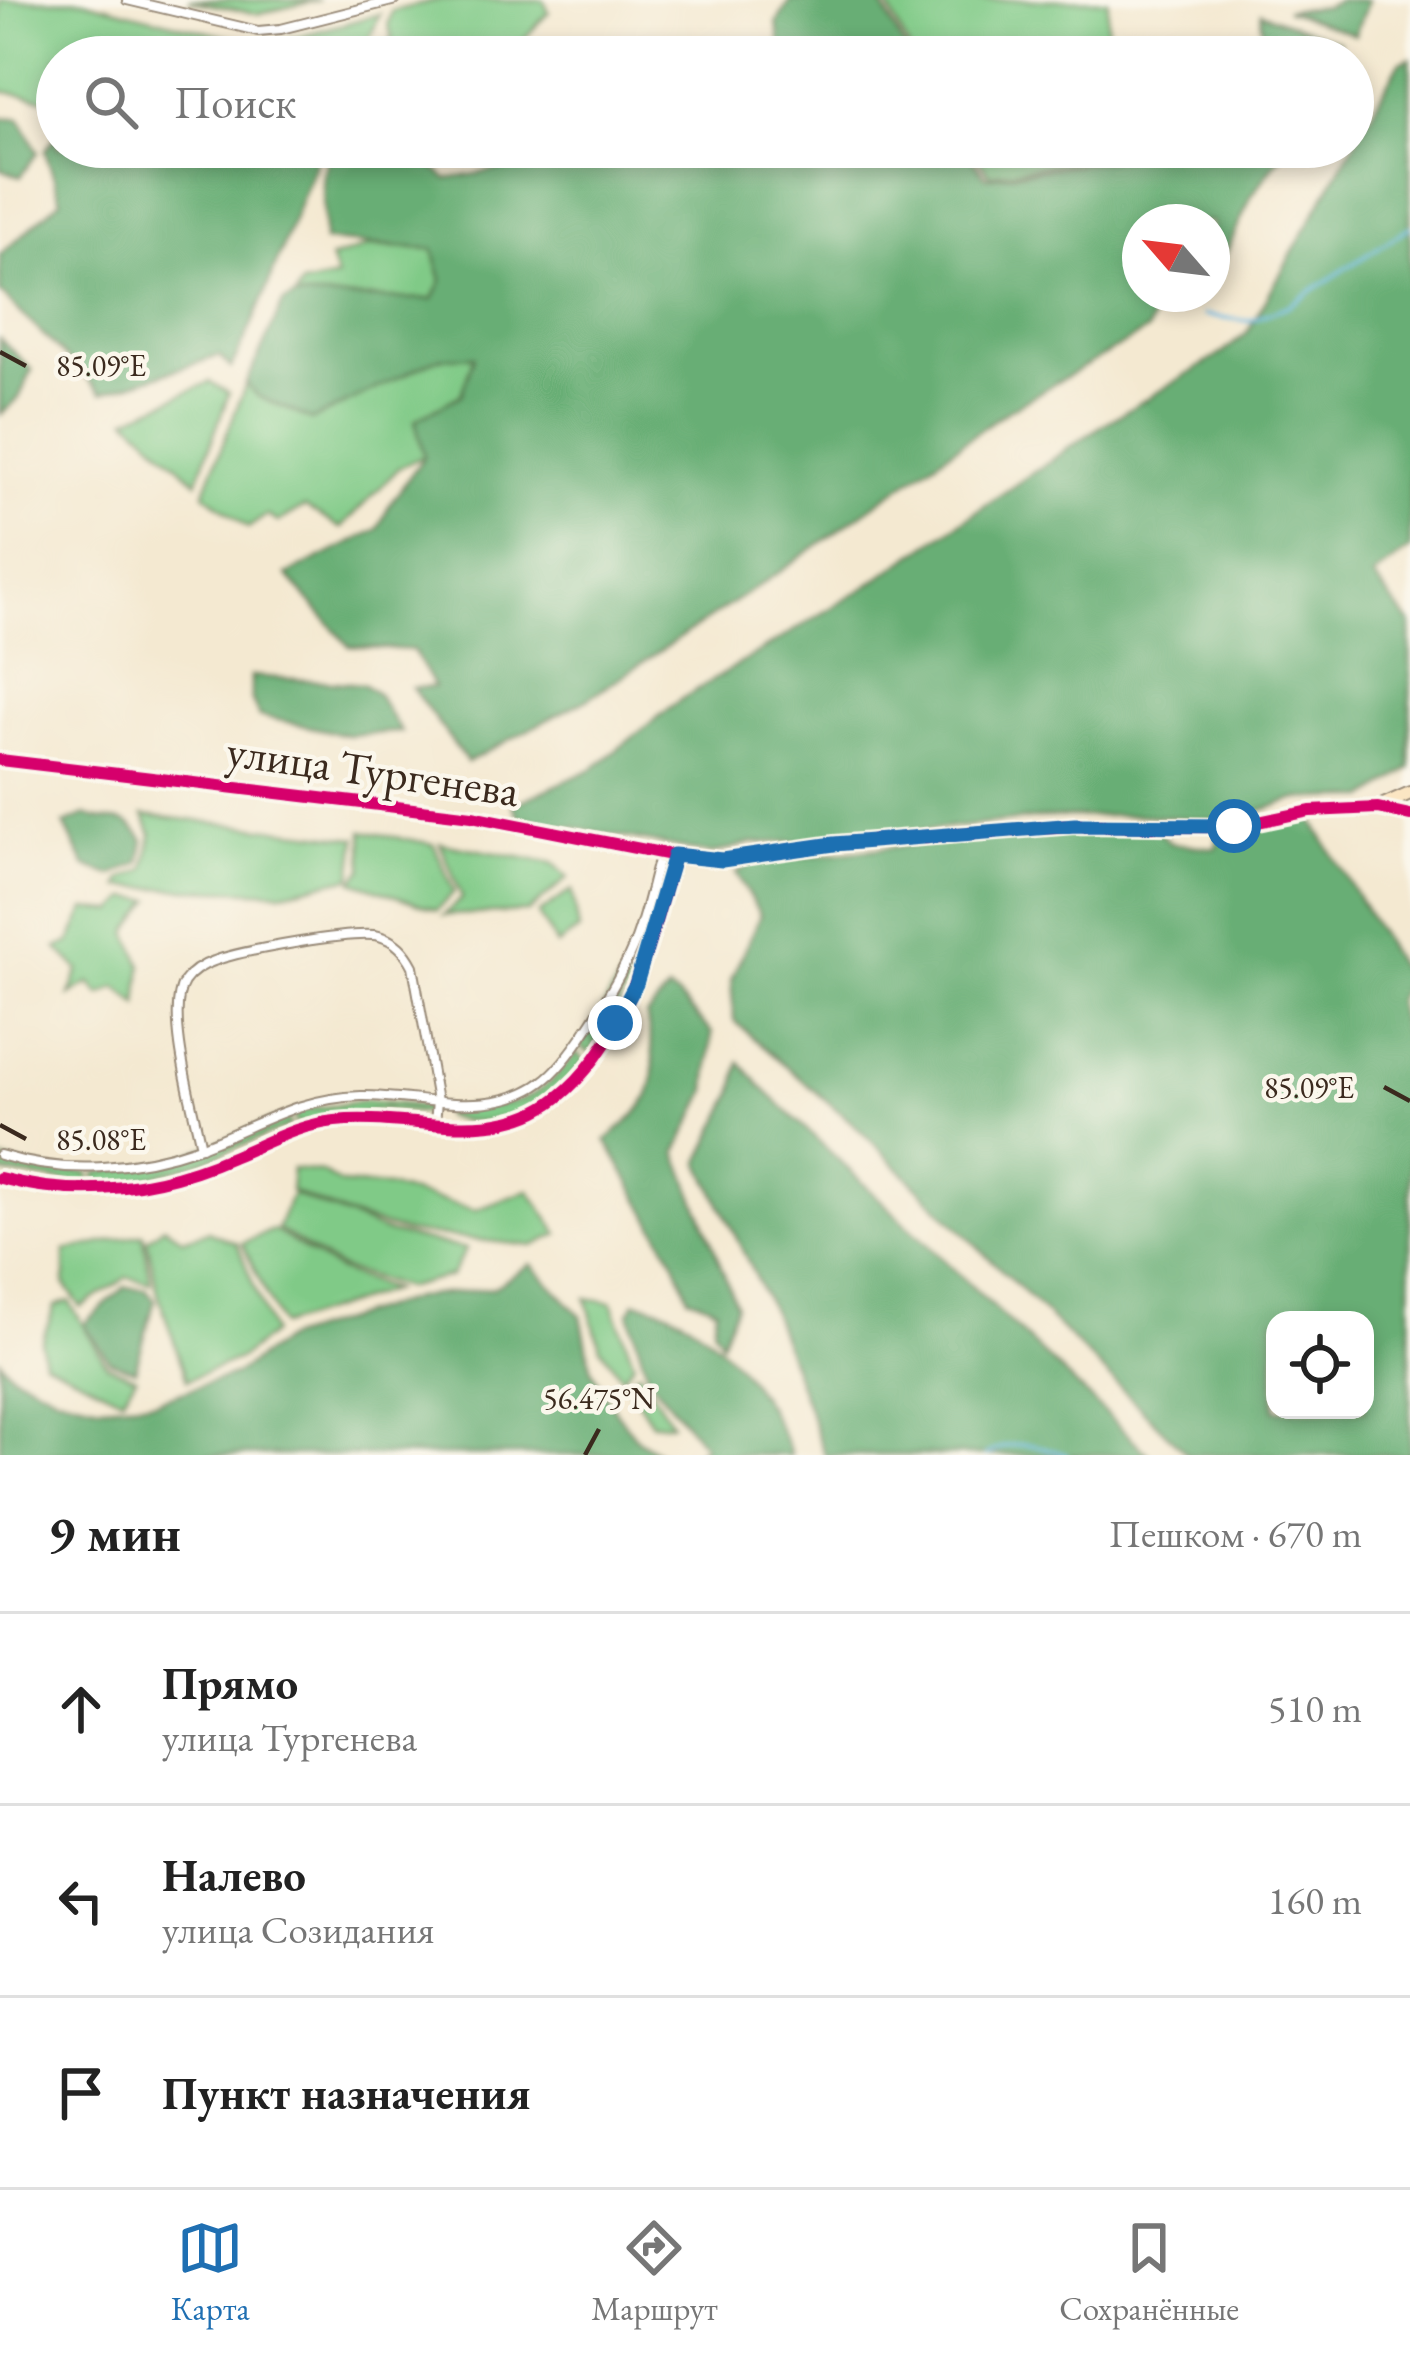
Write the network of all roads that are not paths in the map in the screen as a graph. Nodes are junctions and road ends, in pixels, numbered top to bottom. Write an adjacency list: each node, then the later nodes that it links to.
1 (128, 0): 2 (street)
2 (396, 0)
3 (0, 760): 7 (street, улица Тургенева)
4 (1410, 793): 5 (street)
5 (1378, 808): 6 (street); 7 (street, улица Тургенева)
6 (1410, 815)
7 (667, 854): 8 (street); 9 (street)
8 (616, 974): 9 (street); 10 (street)
9 (636, 982): 11 (street)
10 (437, 1100): 11 (street); 12 (street); 12 (street)
11 (435, 1123): 14 (street)
12 (201, 1147): 13 (street)
13 (0, 1155)
14 (0, 1178)

